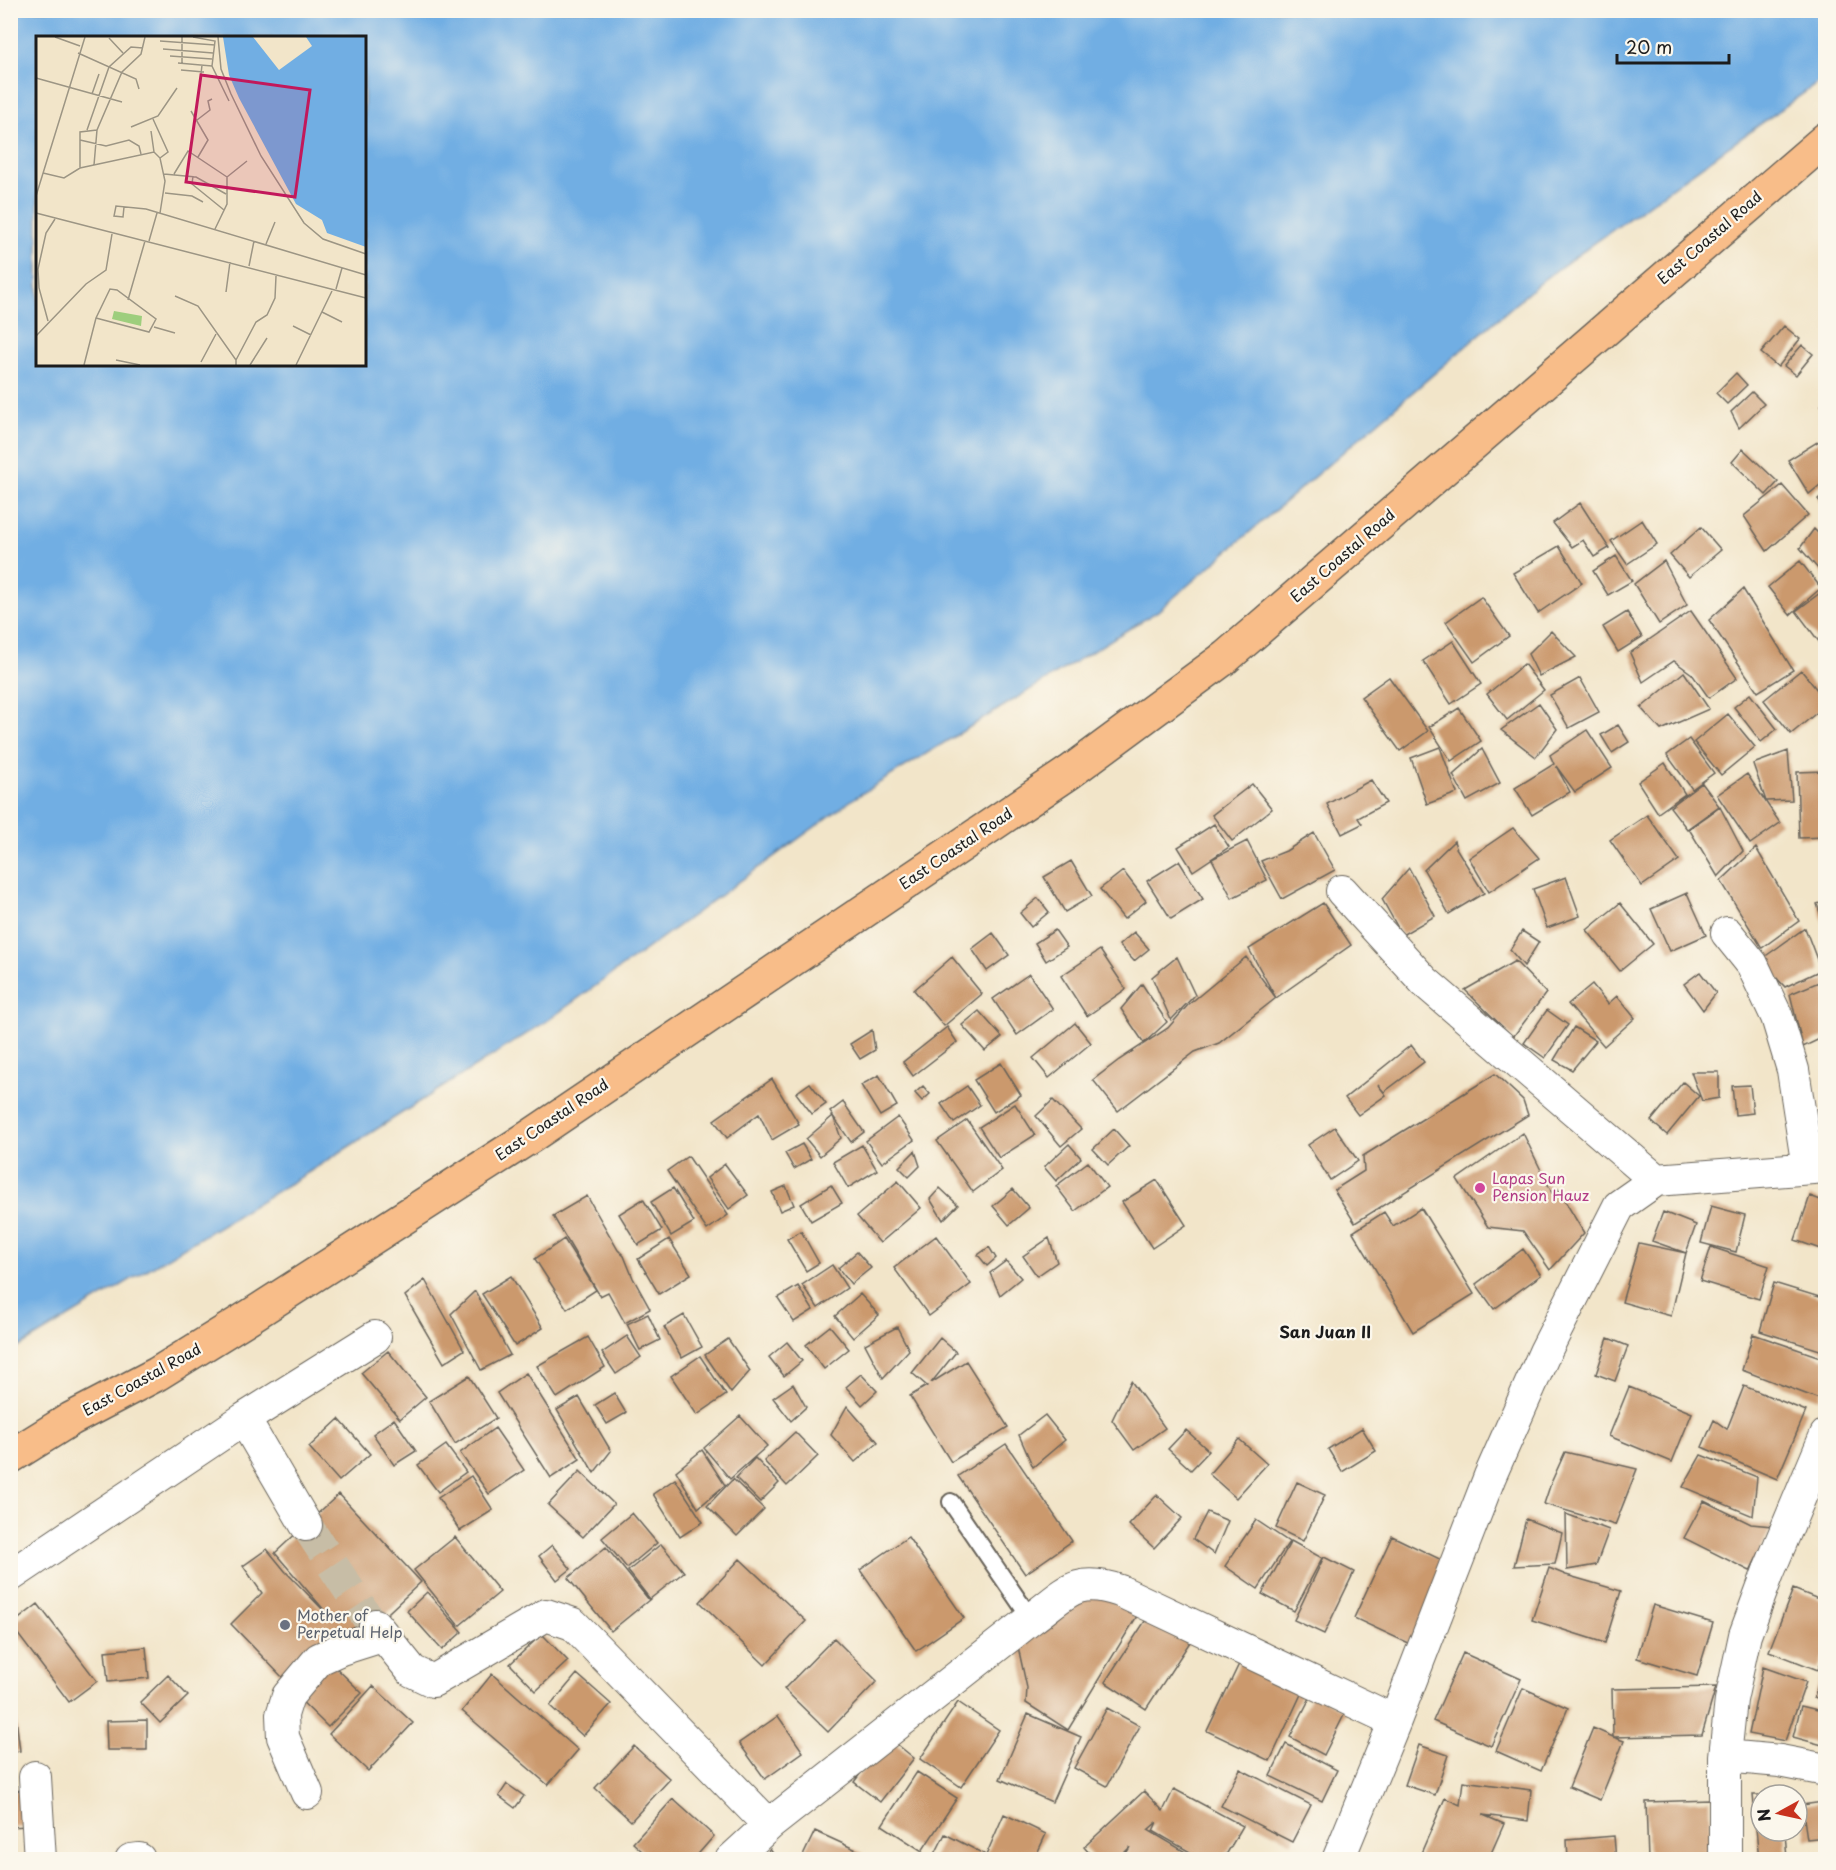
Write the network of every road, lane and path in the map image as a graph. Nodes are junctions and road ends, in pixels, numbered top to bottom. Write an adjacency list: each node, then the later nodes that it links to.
1 (1826, 139): 9 (main road, East Coastal Road)
2 (1342, 891): 5 (street)
3 (1727, 933): 4 (street)
4 (1817, 1168): 5 (street)
5 (1656, 1180): 14 (street)
6 (375, 1337): 7 (street)
7 (244, 1419): 11 (street); 12 (street)
8 (1826, 1435): 15 (street)
9 (10, 1457)
10 (951, 1502): 13 (lane)
11 (306, 1525)
12 (10, 1576)
13 (1031, 1619): 14 (street); 19 (street)
14 (1395, 1721): 24 (street)
15 (1725, 1756): 16 (street); 25 (street)
16 (1826, 1770)
17 (35, 1777): 21 (street)
18 (307, 1793): 19 (street)
19 (769, 1826): 23 (street)
20 (139, 1859): 22 (street)
21 (40, 1860)
22 (131, 1860)
23 (731, 1860)
24 (1338, 1860)
25 (1725, 1860)

